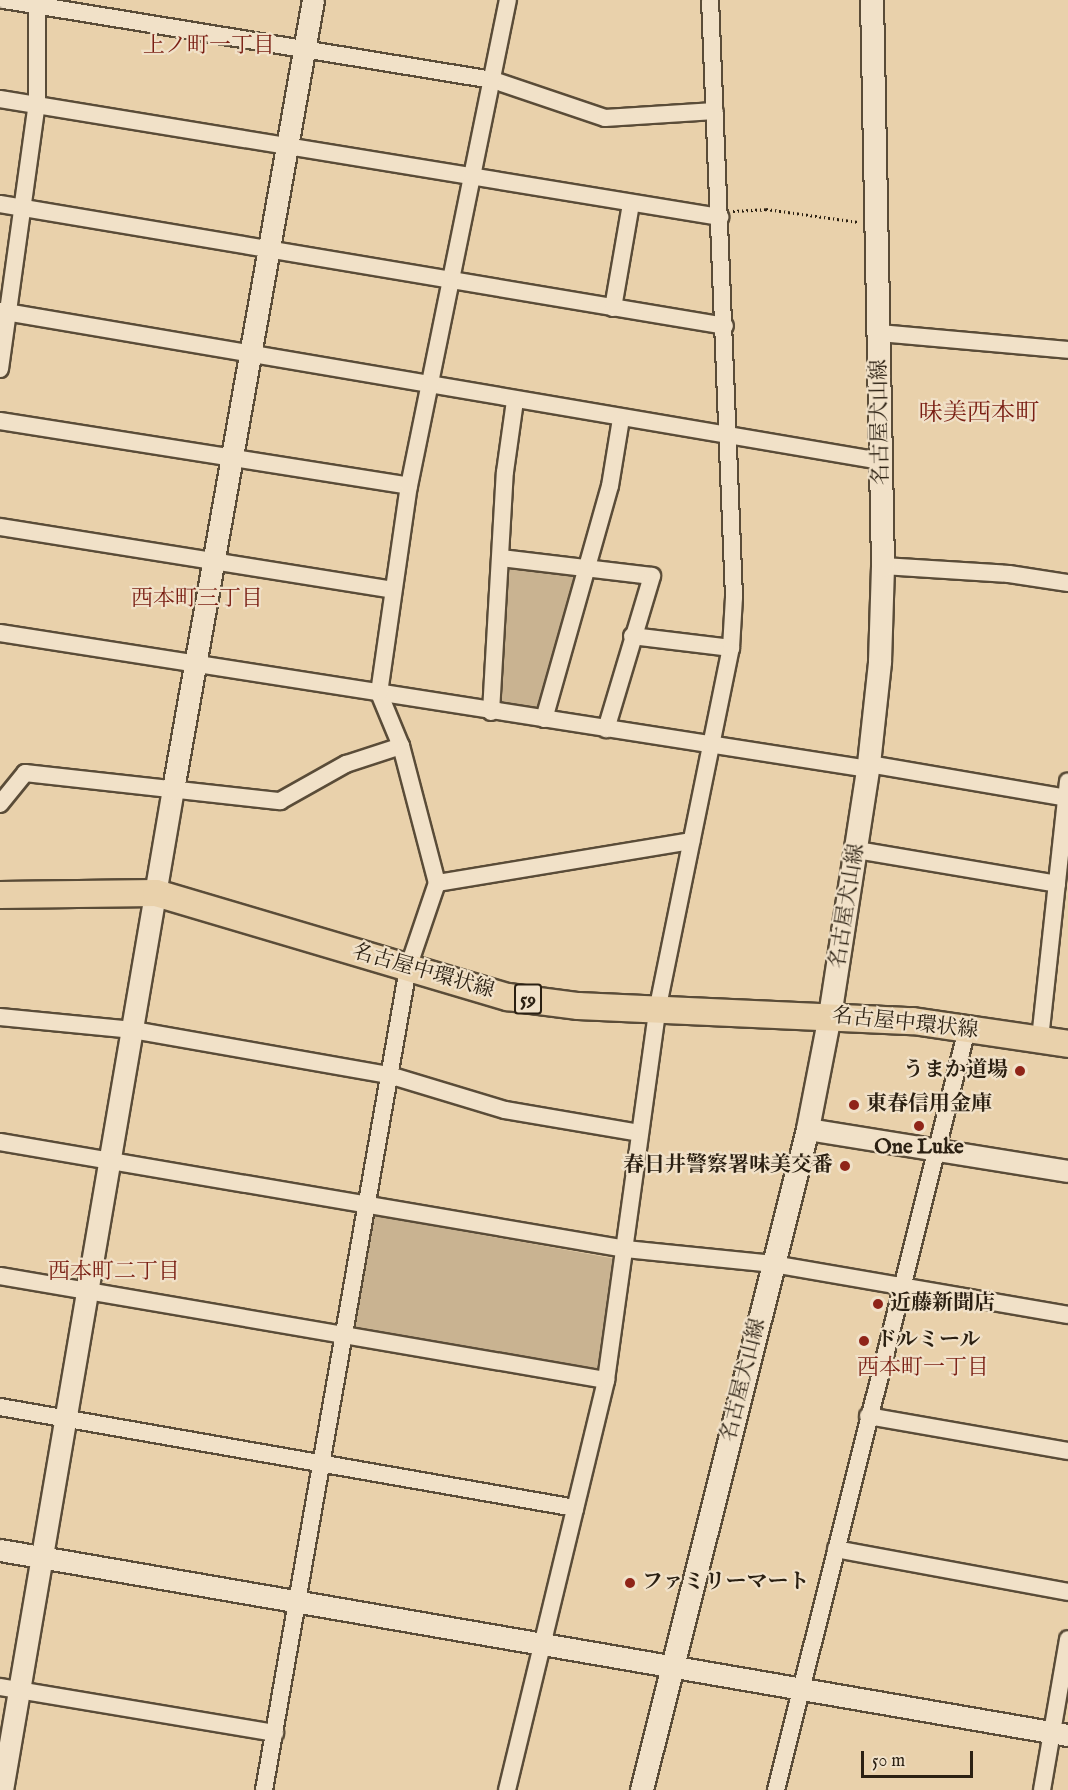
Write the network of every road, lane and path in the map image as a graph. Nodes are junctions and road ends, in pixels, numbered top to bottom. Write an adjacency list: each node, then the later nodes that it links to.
1 (4, 0): 6 (street)
2 (313, 0): 7 (street)
3 (508, 0): 8 (street)
4 (710, 0): 11 (street)
5 (872, 0): 18 (main road, 名古屋犬山線)
6 (37, 3): 7 (street); 10 (street)
7 (305, 49): 8 (street); 12 (street)
8 (494, 80): 11 (street); 13 (street)
9 (0, 99): 10 (street)
10 (36, 104): 12 (street); 16 (street)
11 (715, 111): 17 (street)
12 (286, 146): 13 (street); 19 (street)
13 (471, 179): 15 (street); 20 (street)
14 (0, 204): 16 (street)
15 (631, 204): 17 (street); 21 (street)
16 (21, 208): 19 (street); 22 (street)
17 (720, 215): 18 (path); 23 (street)
18 (877, 225): 24 (main road, 名古屋犬山線)
19 (268, 249): 20 (street); 26 (street)
20 (451, 283): 21 (street); 28 (street)
21 (613, 308): 23 (street)
22 (4, 311): 26 (street); 27 (street)
23 (724, 326): 32 (street)
24 (879, 333): 25 (street); 34 (main road, 名古屋犬山線)
25 (1068, 350)
26 (251, 354): 28 (street); 33 (street)
27 (0, 369)
28 (429, 386): 29 (street); 35 (street)
29 (515, 401): 30 (street); 37 (street)
30 (621, 419): 32 (street); 40 (street)
31 (0, 421): 33 (street)
32 (728, 438): 34 (street); 45 (street)
33 (233, 458): 35 (street); 38 (street)
34 (881, 461): 39 (main road, 名古屋犬山線)
35 (409, 486): 42 (street)
36 (0, 527): 38 (street)
37 (501, 558): 40 (street); 48 (street)
38 (214, 562): 42 (street); 46 (street)
39 (883, 566): 41 (street); 53 (main road, 名古屋犬山線)
40 (586, 568): 44 (street); 49 (street)
41 (1068, 583)
42 (393, 590): 47 (street)
43 (0, 633): 46 (street)
44 (632, 636): 45 (street); 50 (street)
45 (730, 648): 51 (street)
46 (196, 665): 47 (street); 54 (street)
47 (379, 693): 48 (street); 52 (street)
48 (491, 712): 49 (street)
49 (544, 719): 50 (street)
50 (606, 729): 51 (street)
51 (713, 744): 53 (street); 57 (street)
52 (400, 746): 54 (street); 59 (street)
53 (868, 766): 55 (street); 58 (main road, 名古屋犬山線)
54 (173, 789): 56 (street); 61 (street)
55 (1067, 793): 60 (street)
56 (0, 804)
57 (692, 841): 59 (street); 64 (street)
58 (857, 850): 60 (street); 65 (main road, 名古屋犬山線)
59 (437, 883): 63 (street)
60 (1057, 884): 69 (street)
61 (156, 893): 62 (main road, 名古屋中環状線 / 59); 63 (main road, 名古屋中環状線 / 59); 68 (street)
62 (0, 895)
63 (408, 968): 64 (main road, 名古屋中環状線 / 59); 71 (street)
64 (657, 1011): 65 (main road, 名古屋中環状線 / 59); 73 (street)
65 (830, 1016): 67 (main road, 名古屋中環状線 / 59); 72 (main road, 名古屋犬山線)
66 (0, 1017): 68 (street)
67 (967, 1029): 69 (main road, 名古屋中環状線 / 59); 75 (street)
68 (133, 1030): 71 (street); 76 (street)
69 (1040, 1040): 70 (main road, 名古屋中環状線 / 59)
70 (1068, 1044)
71 (389, 1075): 73 (street); 78 (street)
72 (808, 1129): 75 (street); 80 (main road, 名古屋犬山線)
73 (639, 1133): 79 (street)
74 (0, 1142): 76 (street)
75 (935, 1151): 77 (street); 82 (street)
76 (111, 1162): 78 (street); 83 (street)
77 (1068, 1171)
78 (367, 1204): 79 (street); 85 (street)
79 (626, 1248): 80 (street); 86 (street)
80 (773, 1264): 82 (street); 100 (main road, 名古屋犬山線)
81 (0, 1276): 83 (street)
82 (901, 1287): 84 (street); 88 (street)
83 (87, 1292): 85 (street); 89 (street)
84 (1068, 1315)
85 (344, 1335): 86 (street); 91 (street)
86 (606, 1380): 92 (street)
87 (0, 1407): 89 (street)
88 (868, 1416): 90 (street); 93 (street)
89 (66, 1418): 91 (street); 95 (street)
90 (1068, 1451)
91 (321, 1464): 92 (street); 97 (street)
92 (575, 1508): 99 (street)
93 (837, 1549): 96 (street); 101 (street)
94 (0, 1550): 95 (street)
95 (42, 1557): 97 (street); 102 (street)
96 (1068, 1593)
97 (298, 1600): 99 (street); 103 (street)
98 (1068, 1639): 104 (street)
99 (543, 1644): 100 (street); 107 (street)
100 (674, 1666): 101 (street); 108 (main road, 名古屋犬山線)
101 (803, 1687): 104 (street); 109 (street)
102 (10, 1689): 103 (street); 105 (street)
103 (275, 1733): 106 (street)
104 (1060, 1733): 110 (street)
105 (2, 1790)
106 (264, 1790)
107 (507, 1790)
108 (642, 1790)
109 (776, 1790)
110 (1042, 1790)

